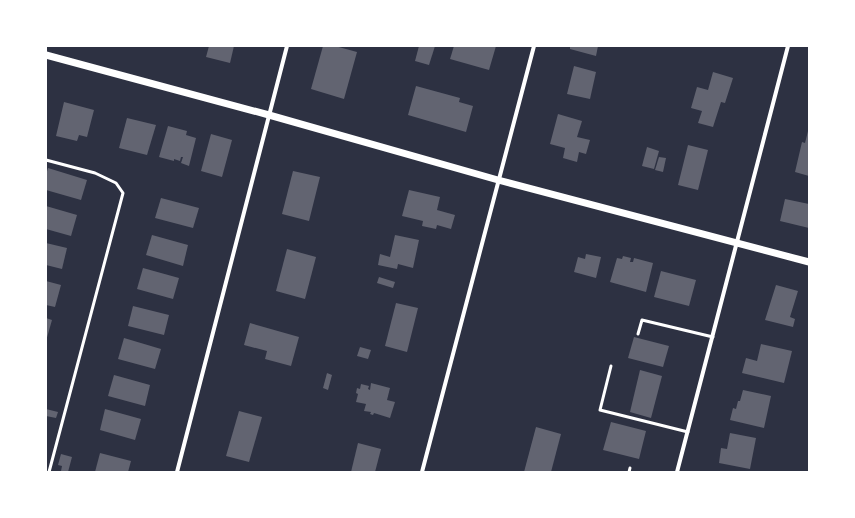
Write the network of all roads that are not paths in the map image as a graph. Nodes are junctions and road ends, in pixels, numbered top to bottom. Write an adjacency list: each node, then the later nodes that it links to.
1 (287, 46): 5 (street)
2 (534, 46): 7 (street)
3 (788, 46): 8 (street)
4 (46, 55): 5 (street)
5 (269, 115): 7 (street); 15 (street)
6 (46, 160): 14 (lane)
7 (498, 180): 8 (street); 16 (street)
8 (737, 243): 9 (street); 11 (street)
9 (809, 262)
10 (638, 334): 11 (lane)
11 (712, 338): 13 (street)
12 (611, 366): 13 (lane)
13 (688, 432): 17 (street)
14 (49, 472)
15 (177, 472)
16 (422, 472)
17 (677, 472)

